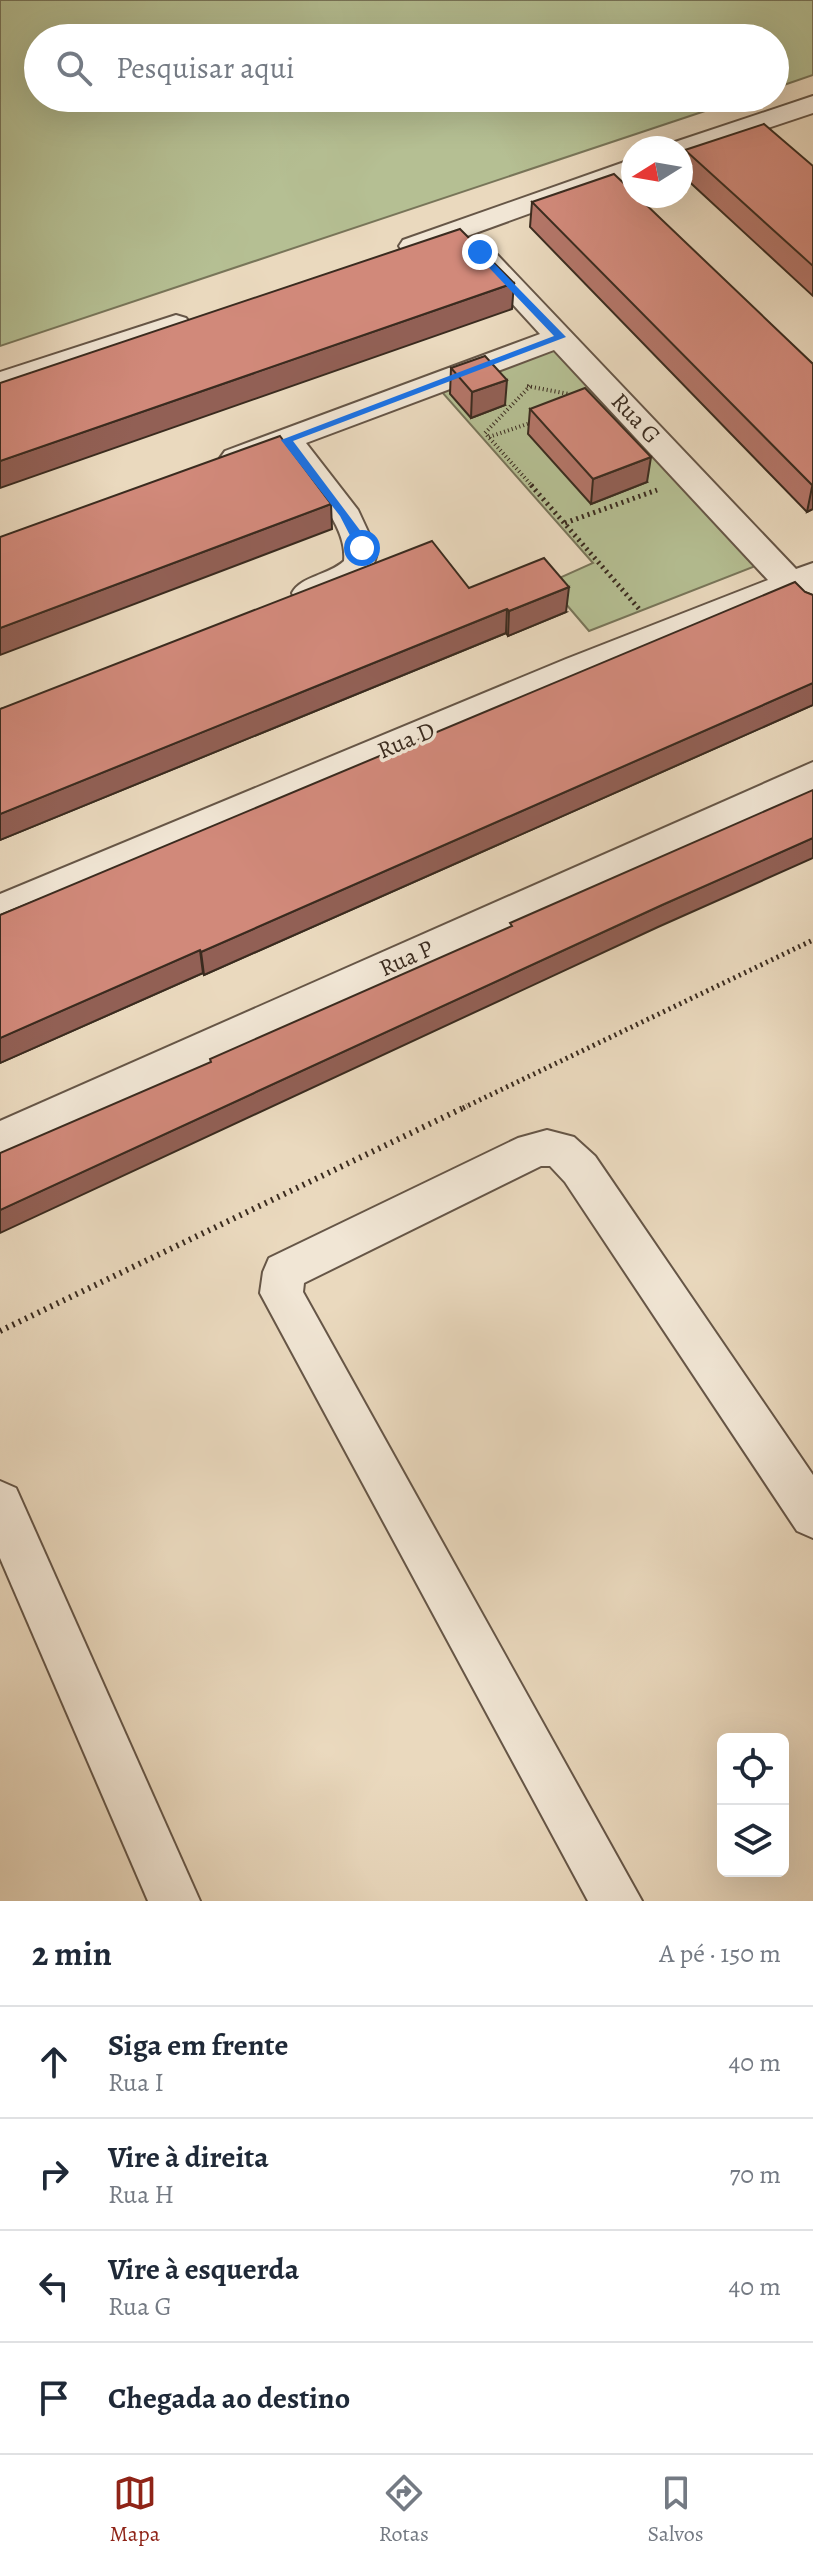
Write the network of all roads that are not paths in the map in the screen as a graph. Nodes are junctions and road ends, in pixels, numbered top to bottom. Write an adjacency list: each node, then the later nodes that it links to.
1 (813, 104): 3 (street)
2 (788, 112): 4 (street)
3 (789, 112)
4 (751, 124): 5 (street); 6 (street)
5 (775, 143)
6 (693, 145)
7 (621, 171): 8 (street)
8 (457, 231): 9 (street); 11 (street, Rua G)
9 (383, 256)
10 (206, 314): 12 (street)
11 (561, 337): 13 (street); 15 (street, Rua G)
12 (0, 382)
13 (286, 440): 14 (street); 16 (street)
14 (215, 465)
15 (806, 589): 18 (street, Rua D)
16 (286, 602)
17 (813, 776): 19 (street, Rua P)
18 (0, 910)
19 (0, 1140)
20 (0, 1504): 22 (street)
21 (813, 1515): 23 (street)
22 (174, 1901)
23 (616, 1901)

